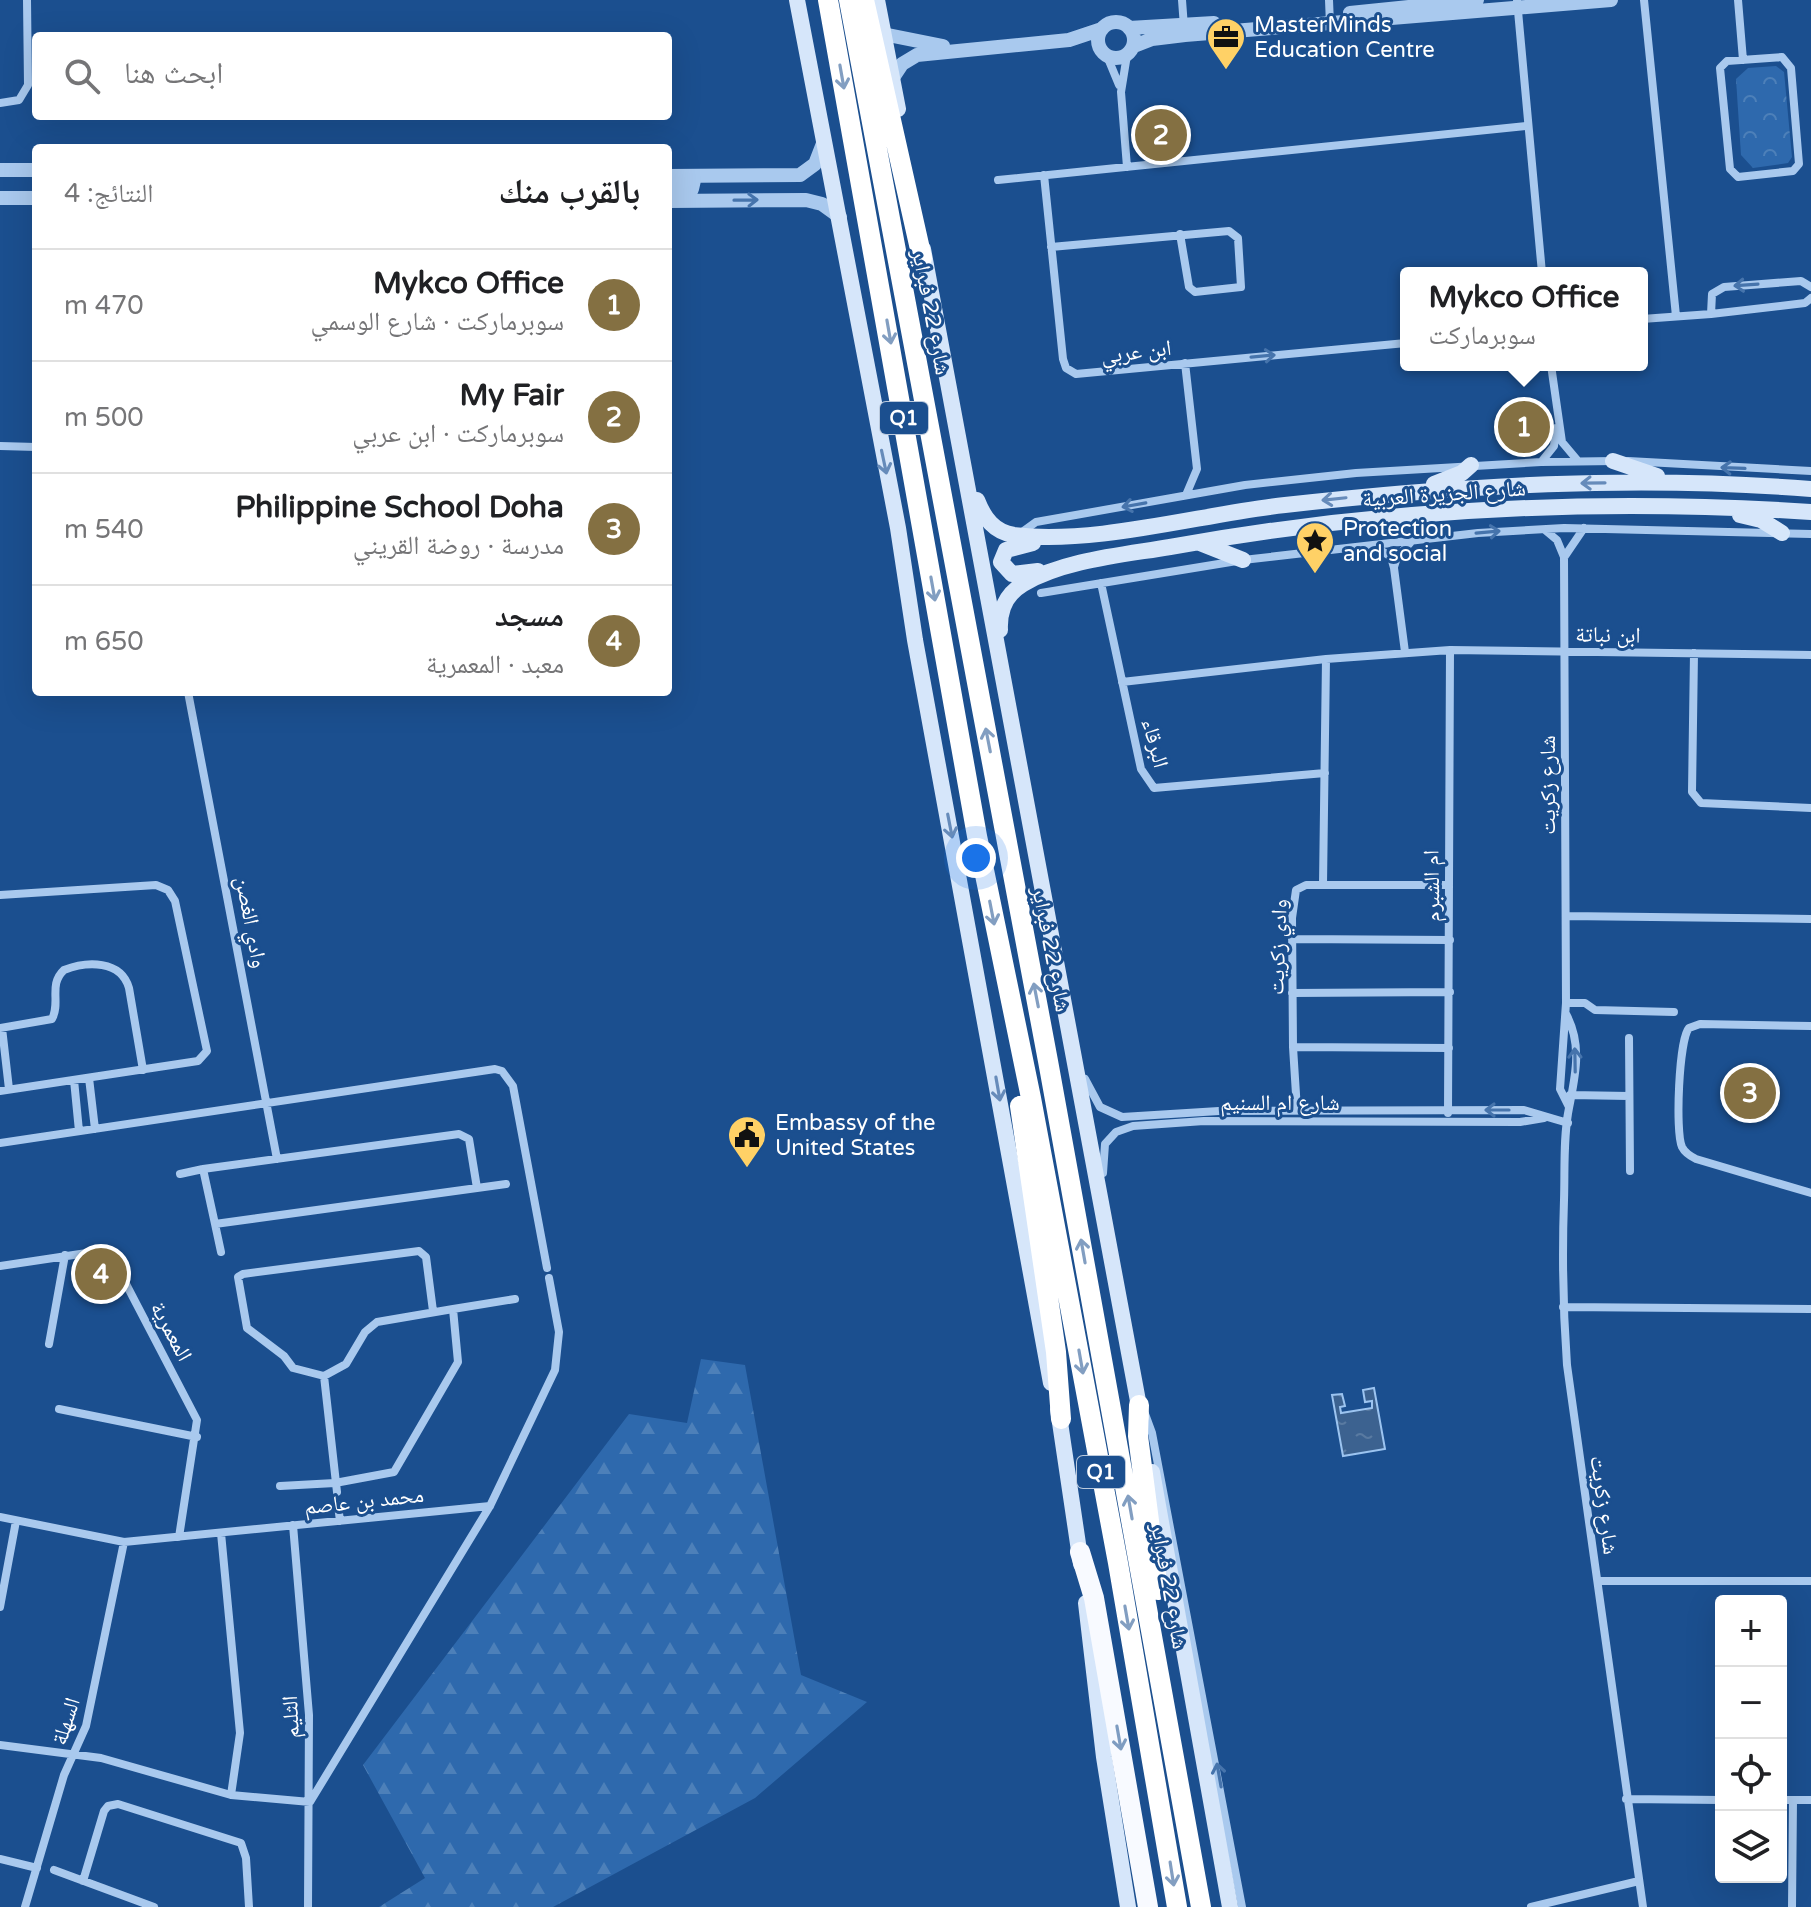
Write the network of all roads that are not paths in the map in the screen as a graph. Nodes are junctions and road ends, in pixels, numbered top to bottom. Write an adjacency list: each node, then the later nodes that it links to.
1 (27, 0): 26 (street)
2 (797, 0): 28 (main road)
3 (828, 0): 111 (highway, شارع 22 فبراير / Q1, one-way to 111)
4 (849, 0): 168 (highway, شارع 22 فبراير / Q1, one-way to 4)
5 (864, 0): 43 (highway)
6 (877, 0): 18 (main road, شارع 22 فبراير)
7 (1182, 0): 17 (street)
8 (1477, 0): 13 (street)
9 (1611, 0): 12 (street)
10 (1644, 0): 48 (street)
11 (1738, 0): 23 (street)
12 (1517, 3): 13 (street); 27 (street)
13 (1417, 8): 14 (street)
14 (1330, 13): 17 (street)
15 (1129, 28): 16 (street); 17 (street); 21 (street)
16 (1102, 29): 19 (street); 22 (street)
17 (1185, 30): 21 (street)
18 (883, 34): 20 (street); 24 (main road, شارع 22 فبراير)
19 (1069, 40): 20 (street); 22 (street)
20 (955, 48): 24 (street)
21 (1130, 50): 22 (street); 25 (street)
22 (1103, 51): 25 (street)
23 (1743, 60): 23 (street)
24 (892, 79): 43 (main road, شارع 22 فبراير)
25 (1121, 92): 29 (street)
26 (0, 103)
27 (1527, 126): 29 (street); 44 (street)
28 (824, 140): 34 (street); 40 (main road)
29 (1127, 167): 32 (street)
30 (0, 170): 31 (street)
31 (32, 170)
32 (1044, 175): 35 (street); 42 (street, ابن عربي)
33 (672, 176): 34 (street)
34 (695, 176): 36 (street)
35 (998, 180)
36 (672, 190)
37 (0, 198): 38 (street)
38 (32, 198)
39 (672, 201): 40 (street, one-way to 40)
40 (840, 217): 151 (main road, one-way to 151)
41 (1180, 234): 41 (street); 42 (street)
42 (1051, 247): 51 (street, ابن عربي)
43 (922, 258): 62 (main road, شارع 22 فبراير)
44 (1541, 267)
45 (1811, 287): 47 (street, one-way to 47)
46 (1811, 298): 47 (street)
47 (1711, 314): 48 (street)
48 (1676, 316): 49 (street)
49 (1648, 318)
50 (1400, 344): 51 (street, ابن عربي, one-way to 50)
51 (1185, 363): 60 (street)
52 (1552, 371): 53 (street)
53 (1557, 419): 57 (street); 58 (street)
54 (0, 446): 55 (street)
55 (32, 447)
56 (1613, 461): 58 (street, شارع الجزيرة العربية); 61 (street, شارع الجزيرة العربية, one-way to 56); 63 (main road)
57 (1541, 462): 58 (street, شارع الجزيرة العربية); 59 (street, شارع الجزيرة العربية)
58 (1580, 462)
59 (1471, 465): 65 (street, شارع الجزيرة العربية); 66 (main road)
60 (1197, 469): 65 (street); 67 (street)
61 (1811, 471)
62 (966, 477): 75 (main road); 89 (main road, شارع 22 فبراير)
63 (1705, 483): 64 (main road, شارع الجزيرة العربية); 66 (main road, شارع الجزيرة العربية, one-way to 66)
64 (1811, 489)
65 (1211, 491): 67 (street, شارع الجزيرة العربية)
66 (1407, 492): 72 (main road, شارع الجزيرة العربية, one-way to 72)
67 (1186, 495): 75 (street, شارع الجزيرة العربية, one-way to 75)
68 (1712, 507): 69 (main road, شارع الجزيرة العربية); 73 (main road); 77 (main road, شارع الجزيرة العربية)
69 (1811, 512)
70 (1584, 528): 71 (street, شارع الجزيرة العربية); 73 (street, شارع الجزيرة العربية); 79 (street)
71 (1543, 529): 76 (street, شارع الجزيرة العربية, one-way to 71); 79 (street)
72 (1117, 530): 75 (main road, شارع الجزيرة العربية); 80 (main road)
73 (1782, 533): 74 (street, شارع الجزيرة العربية)
74 (1811, 534)
75 (1018, 535)
76 (1412, 541): 78 (street, شارع الجزيرة العربية); 82 (street)
77 (1195, 542): 80 (main road, شارع الجزيرة العربية); 81 (main road)
78 (1372, 546): 81 (street, شارع الجزيرة العربية); 82 (street)
79 (1564, 557): 86 (street, شارع زكريت)
80 (1108, 558): 89 (main road, شارع الجزيرة العربية)
81 (1243, 560): 83 (street, شارع الجزيرة العربية)
82 (1394, 568): 87 (street)
83 (1101, 583): 84 (street, شارع الجزيرة العربية); 92 (street, البرقاء)
84 (1041, 593)
85 (1450, 650): 86 (street, ابن نباتة); 87 (street, ابن نباتة); 97 (street, ام الشبرم)
86 (1564, 651): 88 (street, ابن نباتة); 99 (street, شارع زكريت)
87 (1405, 652): 91 (street, ابن نباتة)
88 (1694, 653): 90 (street, ابن نباتة); 95 (street)
89 (1000, 655): 114 (main road, شارع 22 فبراير)
90 (1811, 655)
91 (1326, 659): 92 (street, ابن نباتة); 94 (street)
92 (1122, 682): 94 (street, البرقاء)
93 (189, 696): 122 (street, وادي الغصن)
94 (1325, 773): 96 (street)
95 (1811, 808)
96 (1323, 885): 97 (street, وادي زكريت); 101 (street, وادي زكريت)
97 (1448, 885): 102 (street, ام الشبرم)
98 (0, 895): 115 (street)
99 (1566, 916): 100 (street); 105 (street, شارع زكريت)
100 (1811, 919)
101 (1292, 939): 102 (street); 104 (street, وادي زكريت)
102 (1450, 940): 103 (street, ام الشبرم)
103 (1450, 992): 104 (street); 113 (street, ام الشبرم)
104 (1292, 993): 112 (street, وادي زكريت)
105 (1566, 1003): 106 (street); 107 (street, شارع زكريت)
106 (1674, 1012)
107 (1566, 1014): 119 (street, شارع زكريت); 120 (street, شارع زكريت, one-way to 107)
108 (1811, 1026): 136 (street)
109 (1, 1028): 115 (street); 118 (street)
110 (1629, 1038): 121 (street)
111 (1017, 1039): 151 (highway); 189 (highway, شارع 22 فبراير / Q1, one-way to 189)
112 (1293, 1047): 113 (street); 124 (street, وادي زكريت)
113 (1449, 1048): 125 (street, ام الشبرم)
114 (1073, 1058): 124 (street, شارع ام السنيم); 138 (main road, شارع 22 فبراير)
115 (143, 1070): 116 (street)
116 (89, 1078): 117 (street); 127 (street)
117 (74, 1080): 118 (street); 128 (street)
118 (5, 1090)
119 (1560, 1095): 120 (street); 123 (street)
120 (1574, 1095): 121 (street); 123 (street, شارع زكريت)
121 (1629, 1096): 132 (street)
122 (267, 1103): 127 (street); 130 (street, وادي الغصن); 156 (street)
123 (1569, 1107): 126 (street, شارع زكريت)
124 (1297, 1110): 125 (street, شارع ام السنيم)
125 (1448, 1115): 126 (street, شارع ام السنيم); 138 (street, شارع ام السنيم)
126 (1568, 1123): 143 (street, شارع زكريت)
127 (95, 1129): 128 (street)
128 (79, 1131): 129 (street)
129 (0, 1143)
130 (277, 1159): 131 (street); 135 (street)
131 (203, 1169): 133 (street); 137 (street)
132 (1630, 1171)
133 (180, 1174)
134 (506, 1184): 135 (street)
135 (477, 1188): 137 (street)
136 (1811, 1193)
137 (215, 1224): 139 (street)
138 (1105, 1225): 149 (main road, شارع 22 فبراير)
139 (221, 1252)
140 (65, 1255): 141 (street, المعمرية); 147 (street); 152 (street, المعمرية)
141 (0, 1266)
142 (515, 1299): 144 (street)
143 (1563, 1307): 145 (street); 165 (street, شارع زكريت)
144 (453, 1309): 146 (street); 154 (street)
145 (1811, 1309)
146 (433, 1311): 148 (street); 148 (street)
147 (49, 1344)
148 (324, 1376): 154 (street)
149 (1139, 1405): 168 (highway); 191 (main road, شارع 22 فبراير); 192 (street, شارع 22 فبراير, one-way to 149)
150 (59, 1409): 152 (street)
151 (1061, 1419): 164 (main road)
152 (197, 1437): 162 (street, المعمرية)
153 (280, 1486): 154 (street)
154 (336, 1487)
155 (338, 1505): 159 (street)
156 (490, 1506): 159 (street, محمد بن عاصم); 177 (street)
157 (0, 1517): 158 (street, محمد بن عاصم)
158 (16, 1521): 163 (street, محمد بن عاصم); 167 (street)
159 (340, 1521): 160 (street, محمد بن عاصم)
160 (293, 1525): 161 (street, محمد بن عاصم); 177 (street, الثليم)
161 (221, 1533): 162 (street, محمد بن عاصم); 171 (street)
162 (179, 1537): 163 (street, محمد بن عاصم)
163 (124, 1542): 170 (street, السهلة)
164 (1080, 1552): 187 (main road); 188 (highway, one-way to 188)
165 (1598, 1581): 166 (street); 172 (street, شارع زكريت)
166 (1811, 1581)
167 (0, 1607)
168 (1160, 1666): 190 (highway, شارع 22 فبراير / Q1)
169 (0, 1745): 170 (street)
170 (75, 1753): 171 (street); 179 (street, السهلة)
171 (231, 1795): 177 (street)
172 (1626, 1799): 173 (street); 182 (street, شارع زكريت)
173 (1715, 1800)
174 (1787, 1800): 175 (street)
175 (1793, 1800): 176 (street); 195 (street)
176 (1811, 1800)
177 (310, 1802): 186 (street, الثليم)
178 (0, 1859): 179 (street)
179 (37, 1868): 183 (street, السهلة)
180 (54, 1870): 181 (street)
181 (83, 1881): 184 (street); 185 (street)
182 (1639, 1881): 193 (street); 194 (street, شارع زكريت)
183 (25, 1907)
184 (154, 1907)
185 (249, 1907)
186 (308, 1907)
187 (1128, 1907)
188 (1148, 1907)
189 (1177, 1907)
190 (1201, 1907)
191 (1230, 1907)
192 (1242, 1907)
193 (1531, 1907)
194 (1643, 1907)
195 (1792, 1907)

